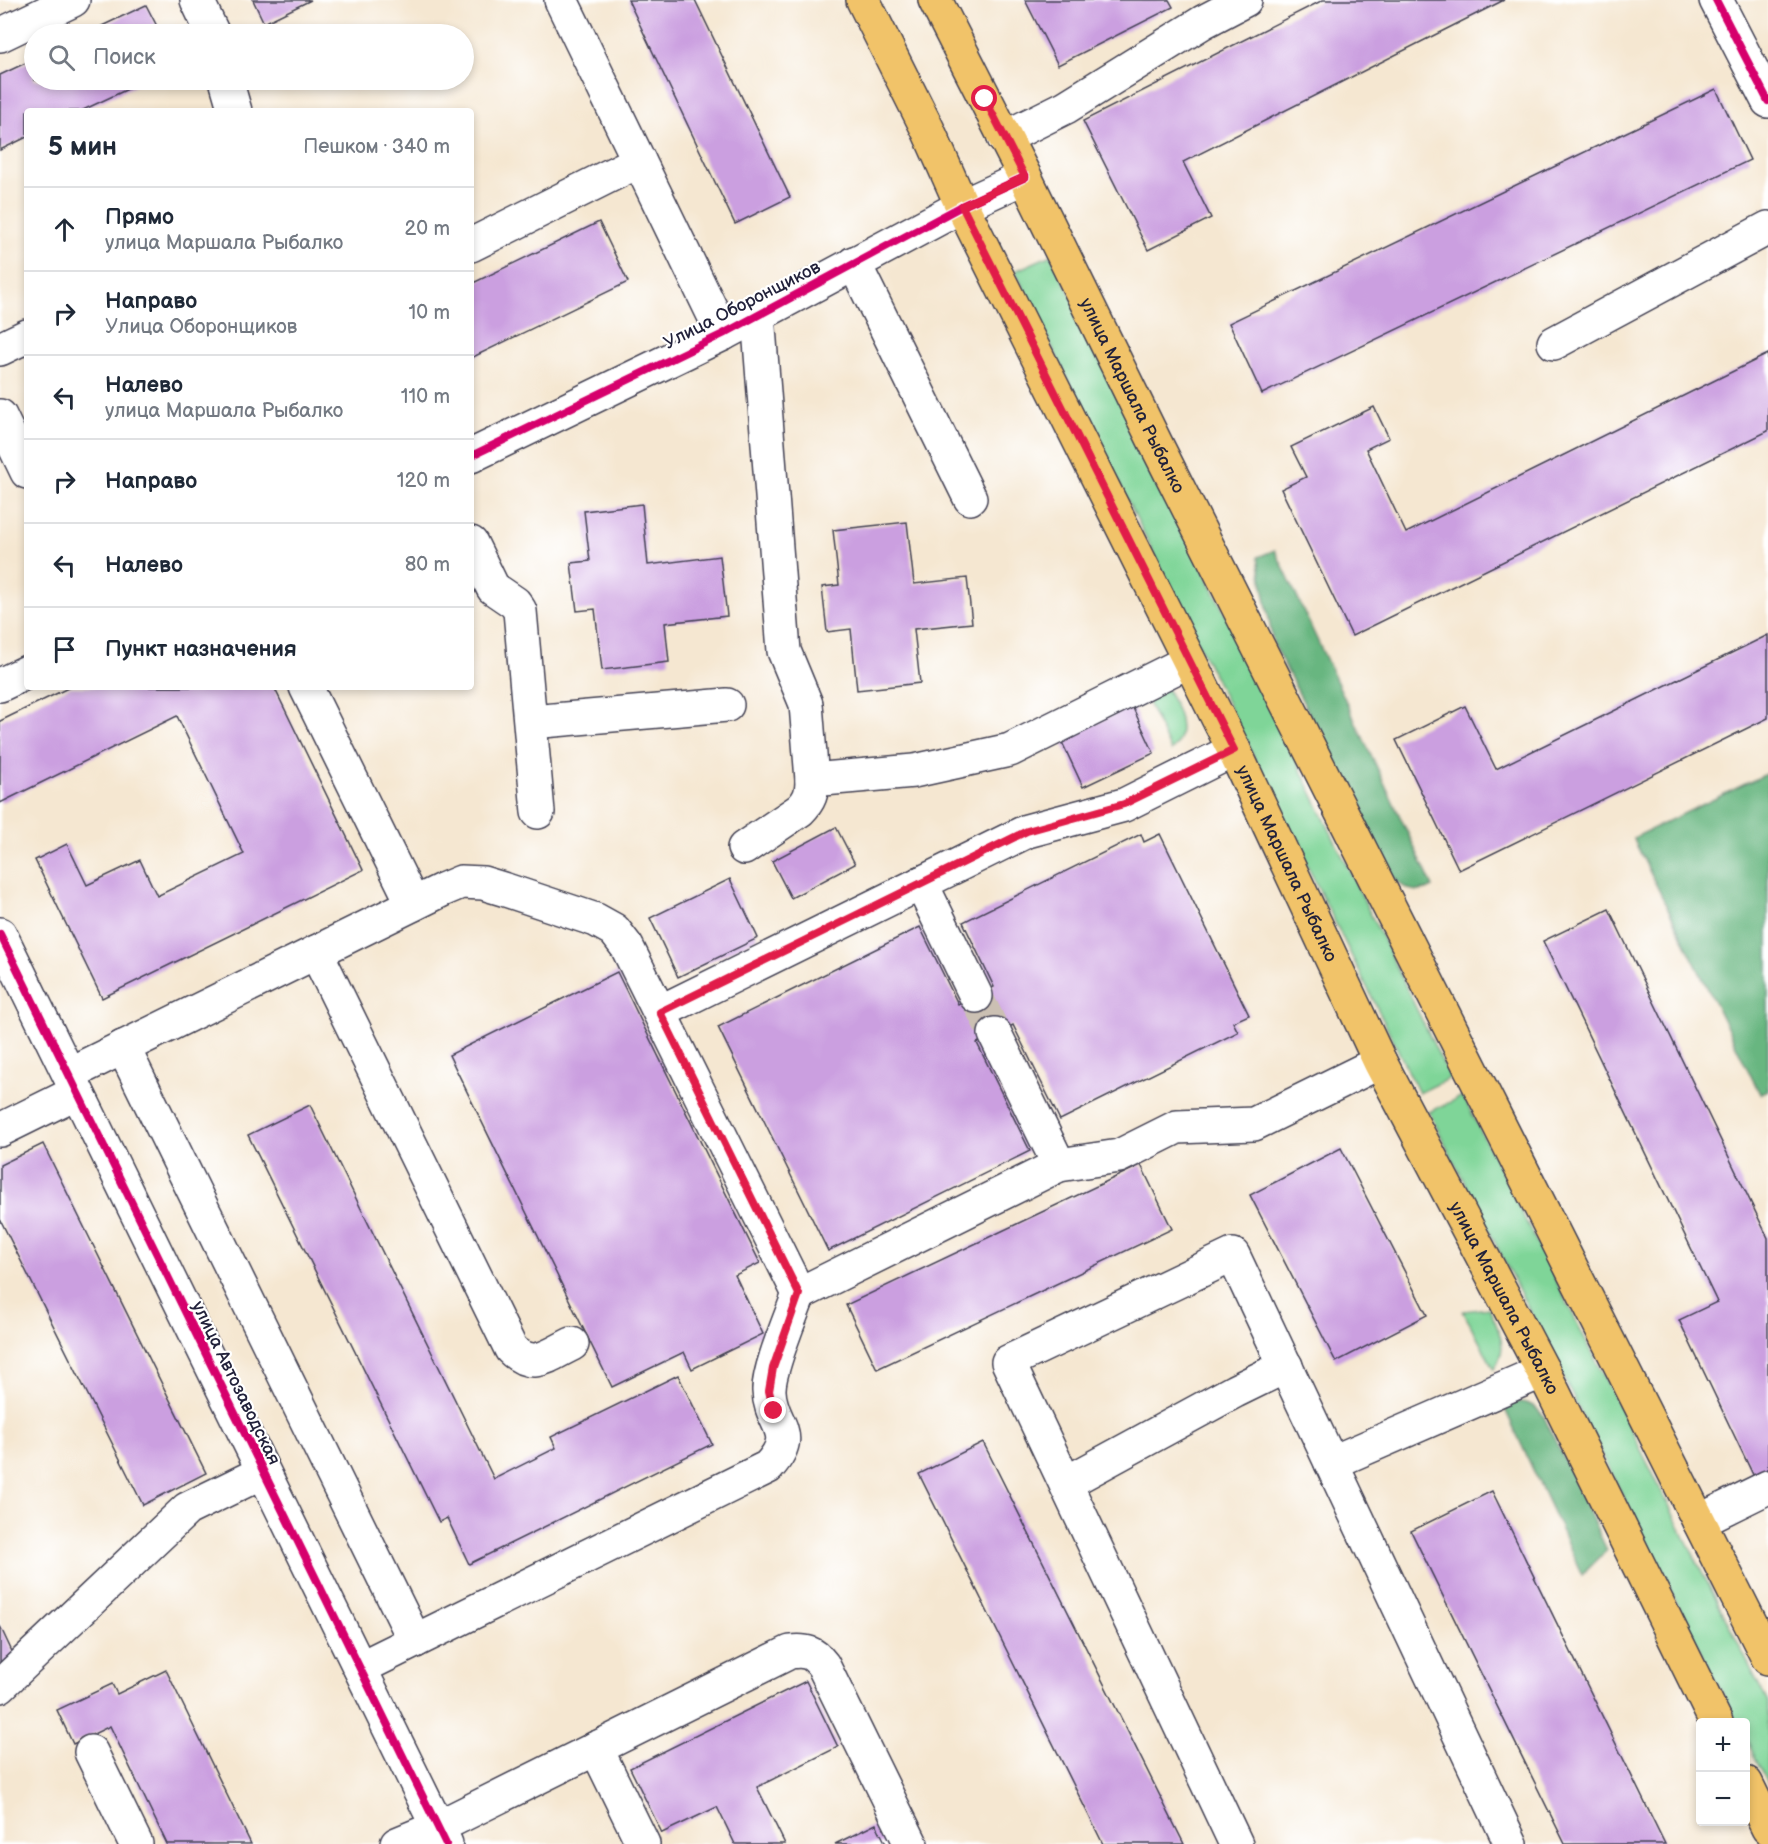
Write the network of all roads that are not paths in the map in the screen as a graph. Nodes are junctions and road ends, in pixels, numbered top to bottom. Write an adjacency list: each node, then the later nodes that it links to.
1 (73, 0): 10 (street)
2 (197, 0): 9 (street)
3 (561, 0): 15 (street)
4 (863, 0): 17 (main road, улица Маршала Рыбалко)
5 (935, 0): 14 (main road, улица Маршала Рыбалко)
6 (1245, 0): 8 (street)
7 (1716, 0): 12 (street)
8 (1199, 11): 14 (street)
9 (208, 24)
10 (0, 35)
11 (229, 90): 13 (street)
12 (1768, 101)
13 (234, 108)
14 (1004, 138): 16 (main road, улица Маршала Рыбалко)
15 (639, 161): 19 (street); 22 (street)
16 (1025, 177): 17 (street, Улица Оборонщиков); 61 (main road, улица Маршала Рыбалко)
17 (962, 206): 20 (street, Улица Оборонщиков); 31 (main road, улица Маршала Рыбалко)
18 (1768, 228): 24 (street)
19 (474, 243)
20 (854, 263): 21 (street, Улица Оборонщиков); 29 (street)
21 (758, 315): 22 (street, Улица Оборонщиков); 38 (street)
22 (723, 334): 27 (street, Улица Оборонщиков)
23 (24, 337): 25 (street)
24 (1554, 344)
25 (0, 349)
26 (0, 416): 28 (street)
27 (474, 455)
28 (24, 466)
29 (970, 498)
30 (474, 549): 36 (street)
31 (1189, 661): 37 (main road, улица Маршала Рыбалко); 38 (street)
32 (24, 673): 33 (street)
33 (0, 685)
34 (307, 690): 42 (street)
35 (727, 705): 36 (street)
36 (531, 722): 39 (street)
37 (1234, 750): 41 (street); 49 (main road, улица Маршала Рыбалко)
38 (812, 780): 40 (street)
39 (538, 812)
40 (744, 848)
41 (921, 883): 45 (street); 46 (street)
42 (413, 904): 44 (street); 46 (street)
43 (0, 934): 50 (street, улица Автозаводская)
44 (316, 952): 48 (street); 54 (street)
45 (976, 996)
46 (660, 1012): 53 (street)
47 (995, 1034): 52 (street)
48 (123, 1047): 50 (street); 62 (street)
49 (1380, 1062): 52 (street); 56 (main road, улица Маршала Рыбалко)
50 (73, 1083): 51 (street); 58 (street, улица Автозаводская)
51 (0, 1130)
52 (1059, 1165): 53 (street)
53 (799, 1294): 62 (street)
54 (572, 1344)
55 (1286, 1366): 57 (street); 59 (street); 59 (street)
56 (1543, 1371): 57 (street); 66 (main road, улица Маршала Рыбалко)
57 (1331, 1463): 77 (street)
58 (264, 1472): 64 (street, улица Автозаводская); 65 (street)
59 (1066, 1484): 76 (street)
60 (1768, 1487): 61 (street)
61 (1699, 1521): 63 (main road, улица Маршала Рыбалко)
62 (416, 1641): 64 (street)
63 (1768, 1658)
64 (360, 1668): 71 (street, улица Автозаводская)
65 (0, 1686)
66 (1714, 1718)
67 (596, 1748): 71 (street); 74 (street); 75 (street)
68 (91, 1752): 72 (street)
69 (1750, 1791): 70 (main road)
70 (1768, 1828)
71 (442, 1835): 73 (street)
72 (136, 1844)
73 (396, 1844)
74 (643, 1844)
75 (911, 1844)
76 (1236, 1844)
77 (1511, 1844)

